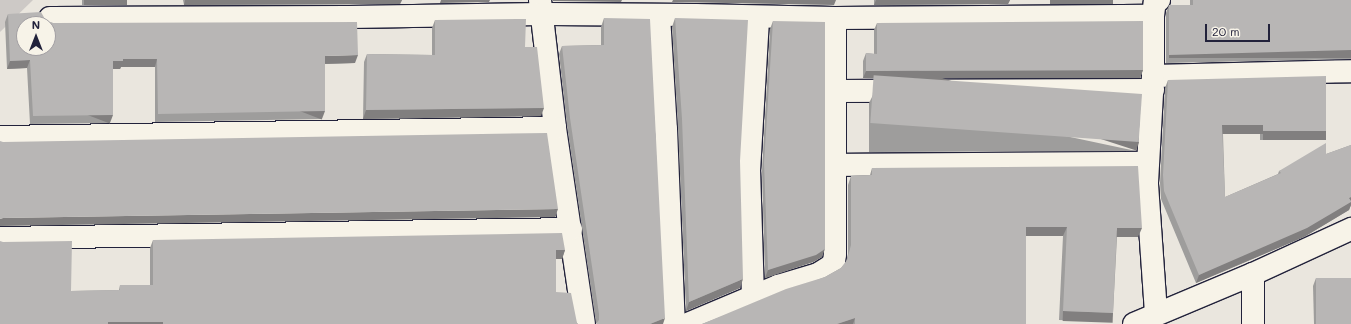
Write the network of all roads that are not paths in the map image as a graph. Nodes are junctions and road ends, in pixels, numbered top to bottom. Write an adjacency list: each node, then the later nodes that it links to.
1 (541, 7): 4 (street); 5 (street); 12 (street)
2 (695, 7): 5 (street); 7 (street)
3 (1156, 8): 8 (street); 10 (street)
4 (349, 9): 6 (street)
5 (659, 16): 23 (street)
6 (56, 18)
7 (758, 18): 8 (street); 20 (street)
8 (835, 18): 11 (street)
9 (1351, 71): 10 (street)
10 (1153, 83): 11 (street); 14 (street)
11 (835, 91): 15 (street)
12 (555, 128): 13 (street); 16 (street)
13 (0, 137)
14 (1148, 163): 15 (street); 21 (street)
15 (835, 165): 20 (street)
16 (571, 229): 18 (street); 22 (street)
17 (1351, 229): 19 (street)
18 (0, 238)
19 (1253, 274): 21 (street); 26 (street)
20 (753, 296): 24 (street)
21 (1156, 314): 25 (street)
22 (584, 324)
23 (674, 324)
24 (688, 324)
25 (1134, 324)
26 (1253, 324)

